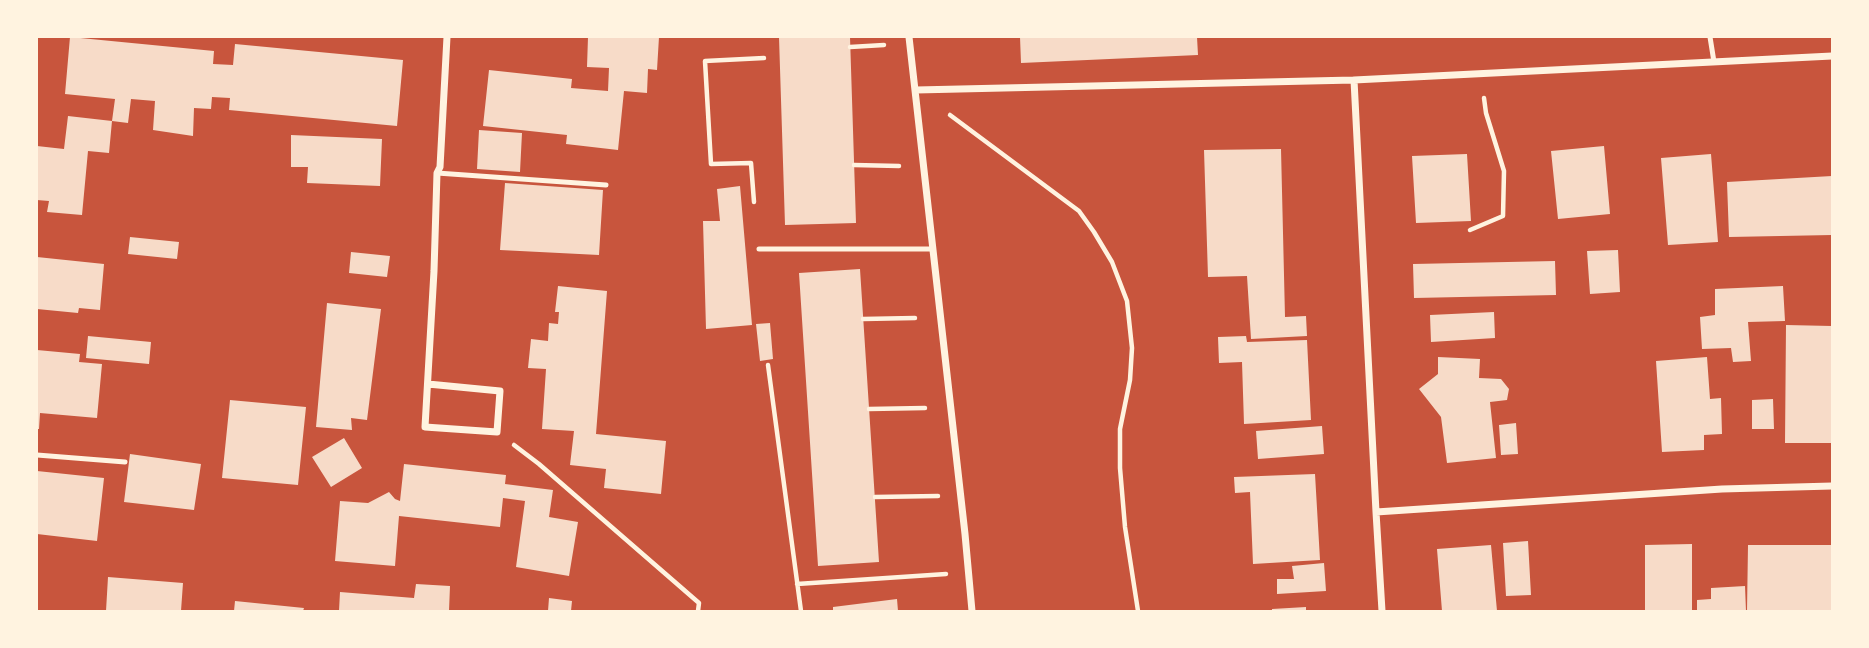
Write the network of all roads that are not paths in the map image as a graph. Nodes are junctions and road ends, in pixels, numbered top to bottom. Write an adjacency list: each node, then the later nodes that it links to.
1 (447, 37): 8 (street)
2 (1710, 37): 5 (lane)
3 (909, 40): 7 (street)
4 (1832, 56): 5 (street)
5 (1714, 62): 6 (street)
6 (1354, 80): 7 (street); 16 (street)
7 (916, 89): 11 (street)
8 (437, 173): 9 (lane); 12 (street)
9 (606, 185)
10 (759, 249): 11 (lane)
11 (933, 249): 17 (street)
12 (428, 384): 12 (street)
13 (37, 456): 14 (lane)
14 (125, 462)
15 (1832, 486): 16 (street)
16 (1376, 512): 18 (street)
17 (972, 611)
18 (1382, 611)

